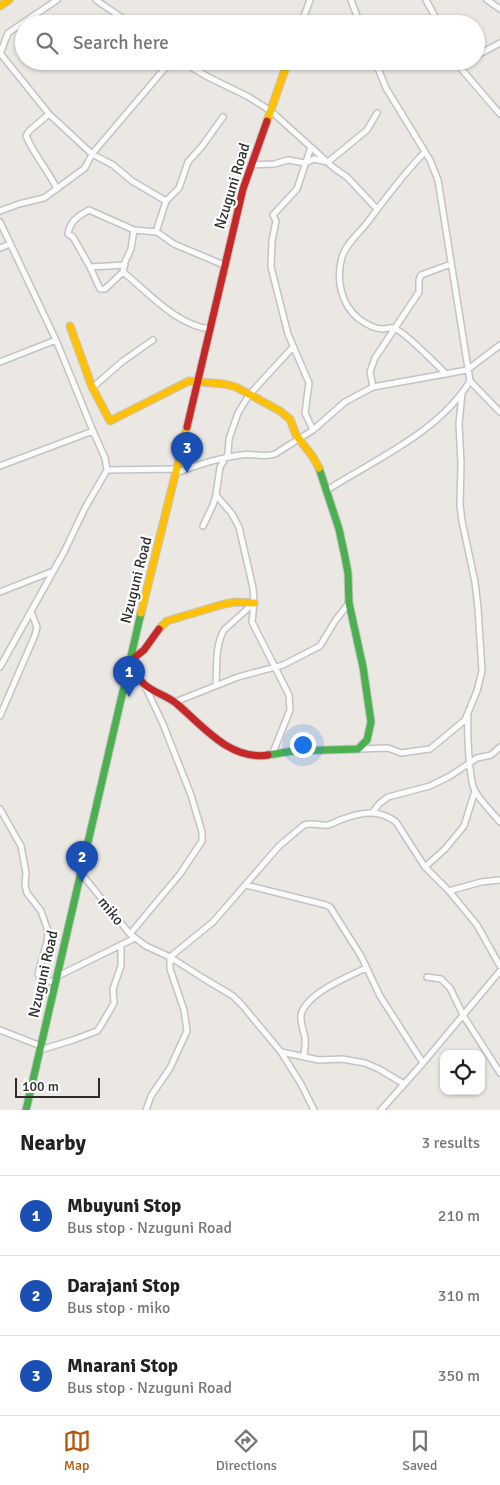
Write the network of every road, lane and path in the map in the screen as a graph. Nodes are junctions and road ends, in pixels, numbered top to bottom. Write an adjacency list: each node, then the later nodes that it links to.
1 (10, 0): 8 (main road)
2 (57, 0): 10 (street)
3 (96, 0): 11 (street)
4 (310, 0): 12 (street)
5 (351, 0): 13 (street)
6 (426, 0): 14 (street)
7 (487, 0): 9 (street)
8 (0, 6)
9 (500, 9)
10 (35, 15)
11 (118, 15)
12 (304, 15)
13 (357, 15)
14 (434, 15)
15 (15, 28): 18 (street)
16 (500, 43): 17 (street)
17 (485, 51)
18 (0, 54): 25 (street)
19 (163, 70): 31 (street)
20 (196, 70): 24 (street)
21 (285, 70): 24 (main road, Nzuguni Road)
22 (379, 70): 30 (street)
23 (462, 70): 27 (street)
24 (271, 111): 29 (street); 34 (main road, Nzuguni Road)
25 (49, 114): 31 (street); 35 (street)
26 (377, 114): 32 (street)
27 (500, 114)
28 (223, 117): 36 (street)
29 (311, 147): 32 (street); 33 (street)
30 (425, 152): 37 (street); 46 (street)
31 (92, 154): 35 (street); 36 (street)
32 (328, 162): 33 (street); 37 (street)
33 (305, 163): 34 (street); 55 (street)
34 (251, 165): 45 (main road, Nzuguni Road)
35 (57, 189): 38 (street)
36 (166, 201): 41 (street)
37 (377, 209): 50 (street)
38 (0, 211)
39 (0, 222): 42 (street)
40 (134, 230): 41 (street); 44 (street); 47 (street)
41 (156, 232): 45 (street)
42 (10, 244): 43 (street); 52 (street)
43 (0, 248)
44 (125, 264): 47 (street); 48 (street)
45 (224, 264): 51 (main road, Nzuguni Road)
46 (451, 264): 50 (street); 57 (street)
47 (90, 267): 48 (street)
48 (124, 272): 51 (street)
49 (70, 326): 61 (main road)
50 (394, 328): 58 (street); 62 (street)
51 (210, 329): 60 (main road, Nzuguni Road)
52 (56, 340): 56 (street); 67 (street)
53 (153, 340): 61 (street)
54 (500, 345): 57 (street)
55 (292, 347): 64 (street); 66 (street)
56 (0, 362)
57 (467, 370): 58 (street); 59 (street)
58 (446, 374): 62 (street)
59 (470, 381): 63 (street); 65 (street)
60 (199, 383): 61 (main road); 64 (main road); 72 (main road, Nzuguni Road)
61 (93, 387)
62 (373, 387): 66 (street)
63 (462, 393): 73 (street); 88 (street)
64 (249, 395): 68 (main road); 69 (street)
65 (500, 412)
66 (312, 430): 68 (street)
67 (93, 431): 70 (street); 71 (street)
68 (298, 439): 69 (street); 73 (main road)
69 (226, 458): 72 (street); 74 (street)
70 (0, 466)
71 (107, 470): 72 (street); 76 (street)
72 (177, 471): 81 (main road, Nzuguni Road)
73 (328, 490): 79 (main road)
74 (216, 495): 75 (street); 78 (street)
75 (203, 526)
76 (52, 572): 77 (street); 80 (street)
77 (0, 592)
78 (254, 603): 81 (main road); 83 (street); 85 (street)
79 (349, 603): 83 (street); 89 (main road)
80 (30, 612): 82 (street); 87 (street)
81 (129, 662): 84 (main road); 98 (main road, Nzuguni Road)
82 (0, 667)
83 (274, 668): 85 (street); 91 (street)
84 (144, 684): 86 (main road); 102 (street)
85 (216, 685): 86 (street)
86 (175, 702): 91 (main road)
87 (0, 716)
88 (468, 716): 89 (street); 92 (street)
89 (358, 749): 91 (main road)
90 (499, 750): 92 (street)
91 (272, 755)
92 (470, 764): 93 (street); 95 (street)
93 (475, 791): 96 (street); 97 (street)
94 (0, 809): 110 (street)
95 (373, 812): 97 (street); 100 (street)
96 (500, 822)
97 (426, 867): 101 (street)
98 (80, 872): 102 (street, miko); 110 (main road, Nzuguni Road)
99 (500, 880): 101 (street)
100 (246, 886): 105 (street); 107 (street)
101 (449, 891): 106 (street)
102 (130, 934): 103 (street, miko)
103 (135, 938): 104 (street); 105 (street, miko)
104 (121, 945): 110 (street); 113 (street)
105 (170, 957): 114 (street, miko); 120 (street)
106 (500, 966)
107 (366, 968): 115 (street); 116 (street)
108 (500, 971): 111 (street)
109 (427, 977): 111 (street)
110 (55, 979): 113 (main road, Nzuguni Road)
111 (463, 1015): 116 (street); 117 (street)
112 (0, 1030): 113 (street)
113 (40, 1048): 119 (main road, Nzuguni Road)
114 (281, 1052): 115 (street); 121 (street, miko)
115 (304, 1058): 118 (street)
116 (423, 1063): 118 (street)
117 (500, 1073)
118 (404, 1084): 122 (street)
119 (26, 1110)
120 (146, 1110)
121 (314, 1110)
122 (381, 1110)

